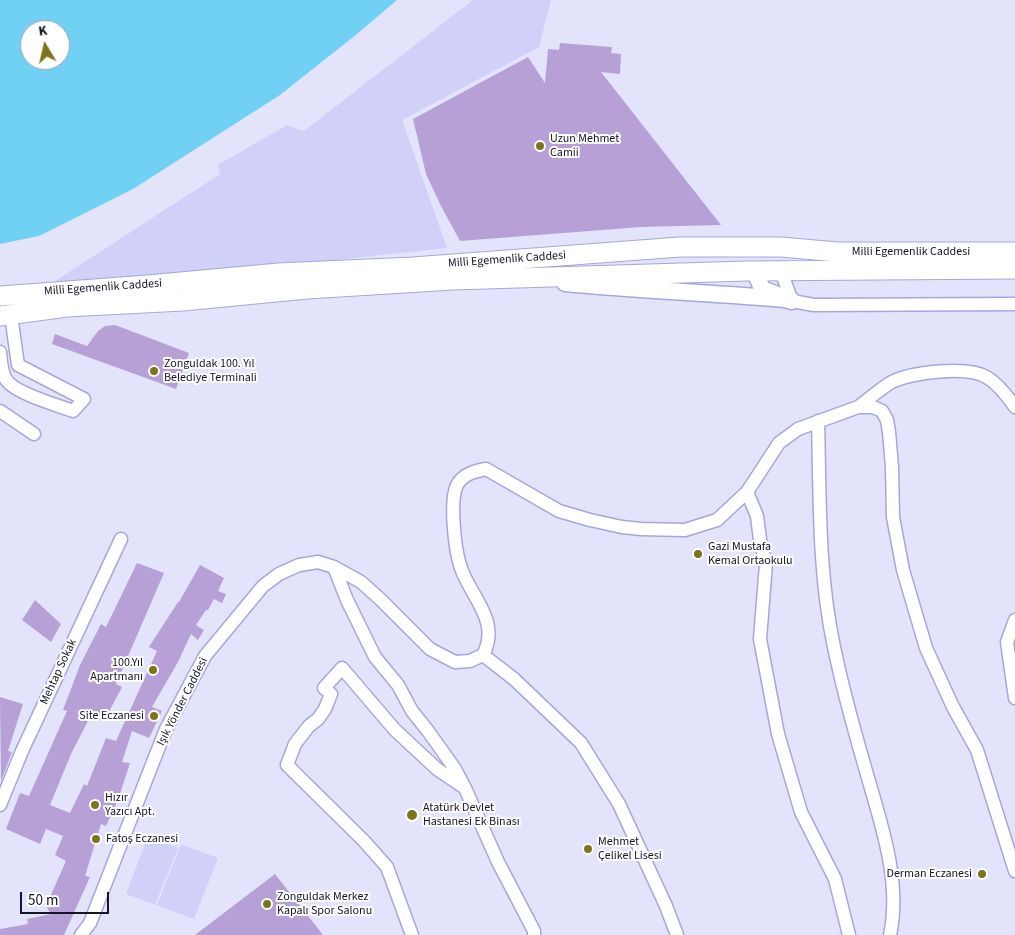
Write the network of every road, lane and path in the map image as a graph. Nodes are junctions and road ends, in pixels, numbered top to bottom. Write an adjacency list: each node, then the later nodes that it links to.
1 (754, 246): 2 (highway, Milli Egemenlik Caddesi); 5 (highway); 9 (highway, Milli Egemenlik Caddesi)
2 (781, 247): 3 (highway, Milli Egemenlik Caddesi); 6 (highway)
3 (1015, 252)
4 (1015, 269): 6 (highway, Milli Egemenlik Caddesi)
5 (755, 271): 6 (highway, Milli Egemenlik Caddesi); 7 (highway, Milli Egemenlik Caddesi); 8 (main road)
6 (781, 271): 8 (street)
7 (508, 278): 8 (main road); 9 (highway, Milli Egemenlik Caddesi)
8 (788, 300): 10 (street)
9 (6, 303): 11 (street)
10 (1015, 304)
11 (0, 352)
12 (1015, 406): 13 (street)
13 (858, 407): 15 (street); 25 (street)
14 (0, 411): 16 (street)
15 (818, 421): 17 (street); 31 (street)
16 (34, 434)
17 (747, 492): 21 (street); 30 (street)
18 (121, 539): 24 (street, Mehtap Sokak)
19 (334, 567): 21 (street, Işık Yönder Caddesi); 23 (street); 26 (street, Işık Yönder Caddesi)
20 (1015, 620): 22 (street)
21 (484, 655): 29 (street)
22 (1015, 698)
23 (465, 788): 27 (street); 28 (street)
24 (0, 805)
25 (1015, 871)
26 (81, 935)
27 (412, 935)
28 (534, 935)
29 (677, 935)
30 (850, 935)
31 (890, 935)

